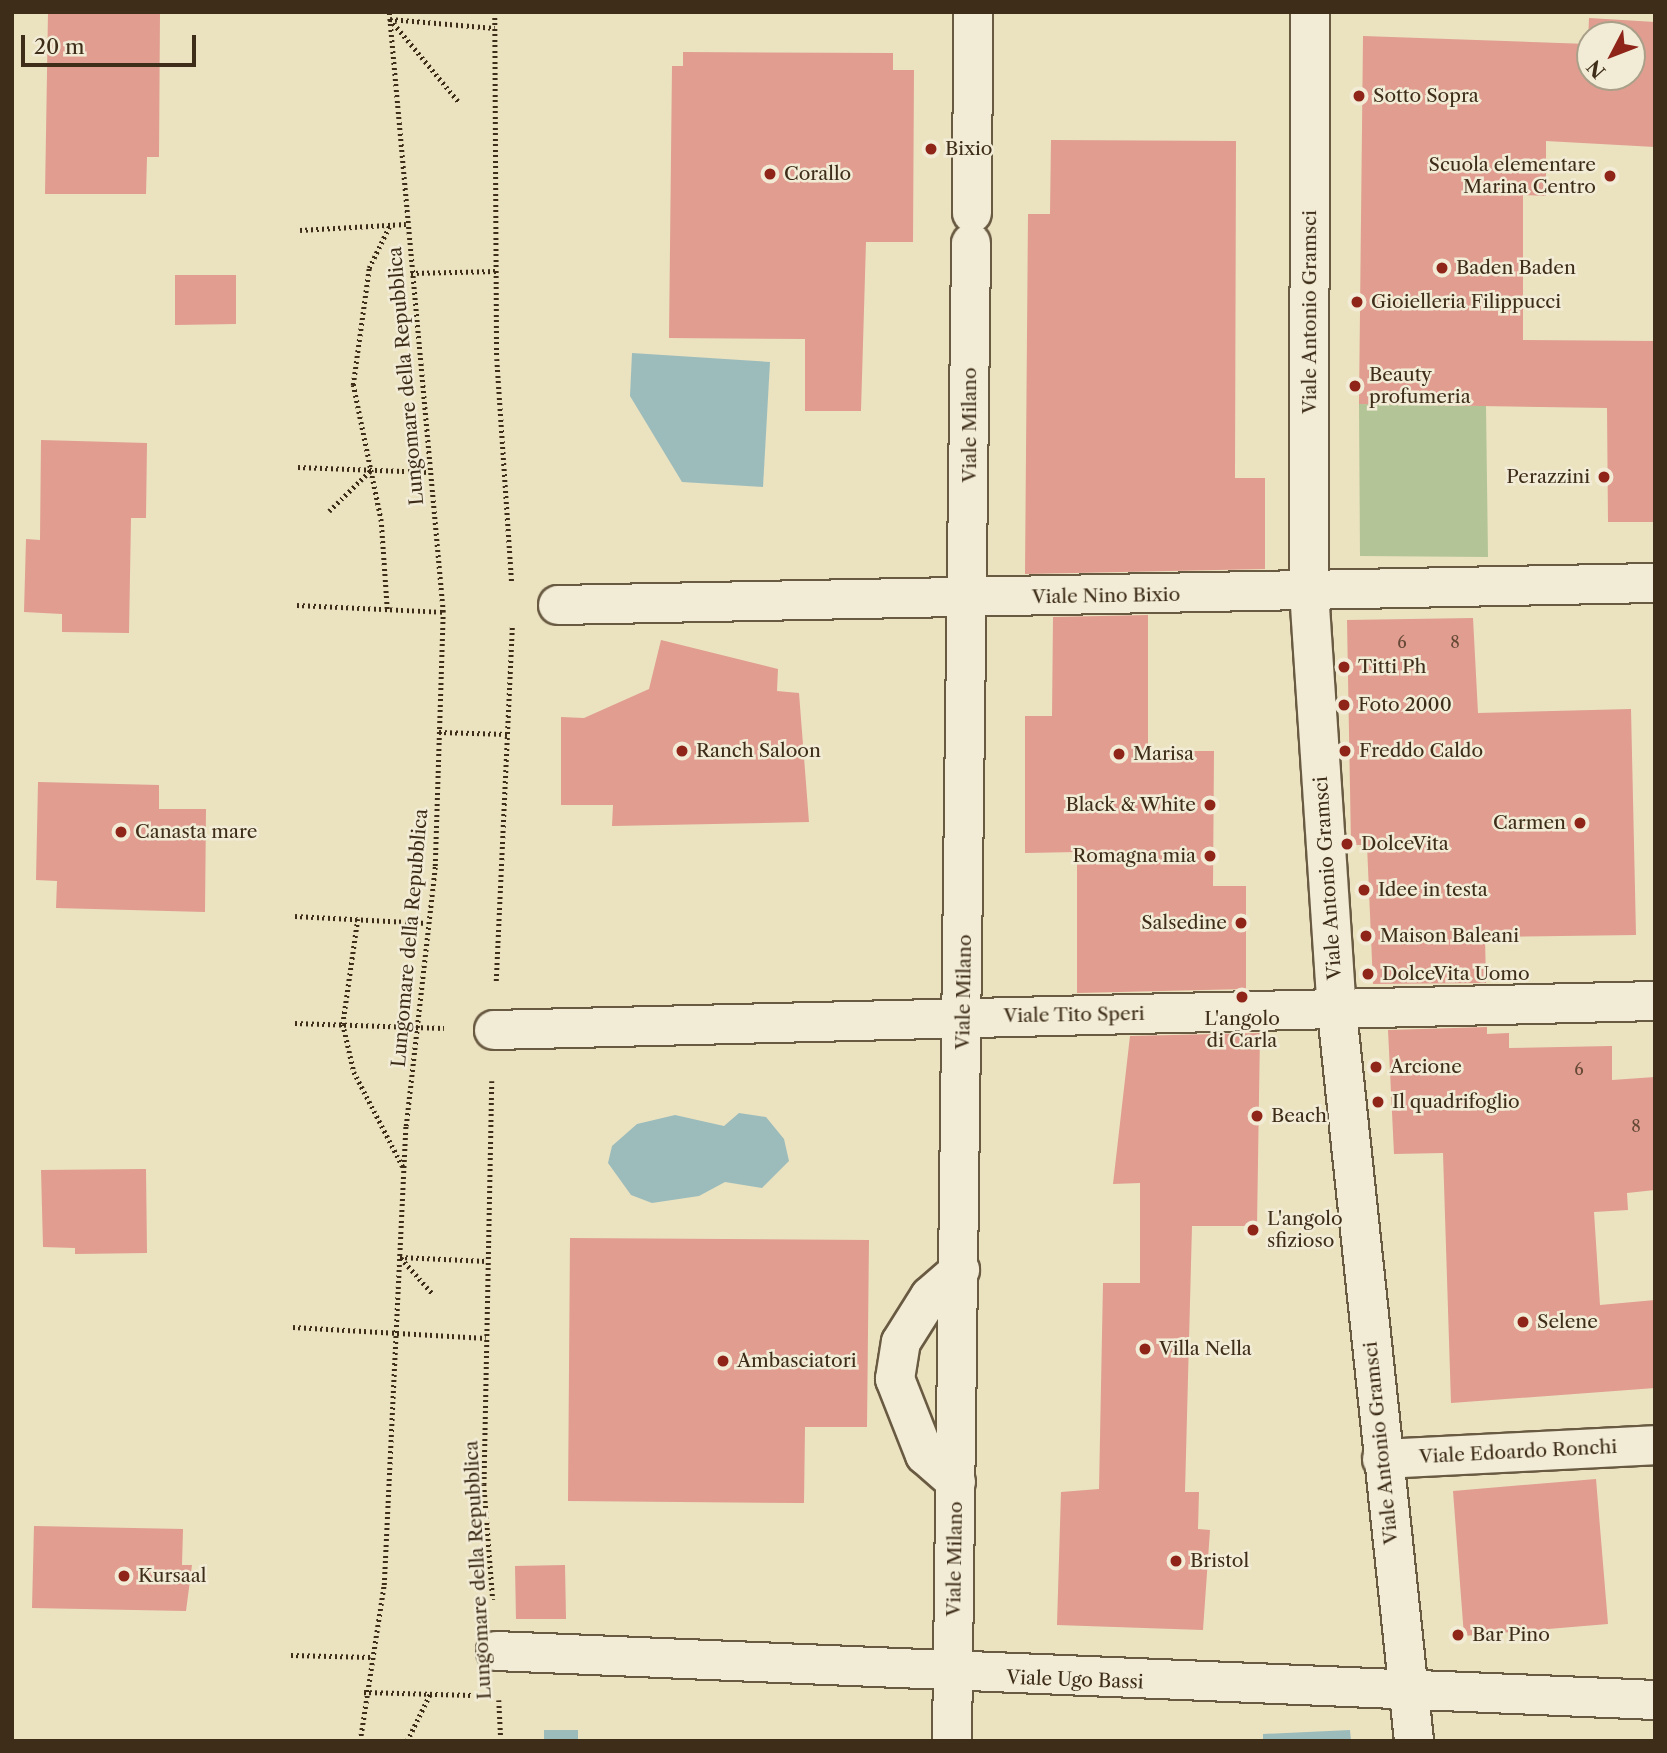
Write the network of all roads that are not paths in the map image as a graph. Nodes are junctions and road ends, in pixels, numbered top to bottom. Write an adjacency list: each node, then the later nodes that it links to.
1 (974, 12): 5 (street, Viale Milano)
2 (1310, 12): 4 (street, Viale Antonio Gramsci)
3 (1655, 583): 4 (street, Viale Nino Bixio)
4 (1309, 591): 5 (street, Viale Nino Bixio); 8 (street, Viale Antonio Gramsci)
5 (968, 600): 6 (street, Viale Nino Bixio); 9 (street, Viale Milano)
6 (558, 605)
7 (1655, 1000): 8 (street, Viale Tito Speri)
8 (1337, 1012): 9 (street, Viale Tito Speri); 13 (street, Viale Antonio Gramsci)
9 (964, 1017): 10 (street, Viale Tito Speri); 11 (street, Viale Milano)
10 (494, 1030)
11 (960, 1270): 14 (street, Viale Milano); 14 (street)
12 (1655, 1445): 13 (street, Viale Edoardo Ronchi)
13 (1382, 1459): 17 (street, Viale Antonio Gramsci)
14 (956, 1482): 16 (street, Viale Milano)
15 (496, 1651): 16 (street, Viale Ugo Bassi)
16 (952, 1675): 17 (street, Viale Ugo Bassi); 19 (street, Viale Milano)
17 (1411, 1693): 18 (street, Viale Ugo Bassi); 20 (street, Viale Antonio Gramsci)
18 (1655, 1700)
19 (952, 1741)
20 (1414, 1741)

